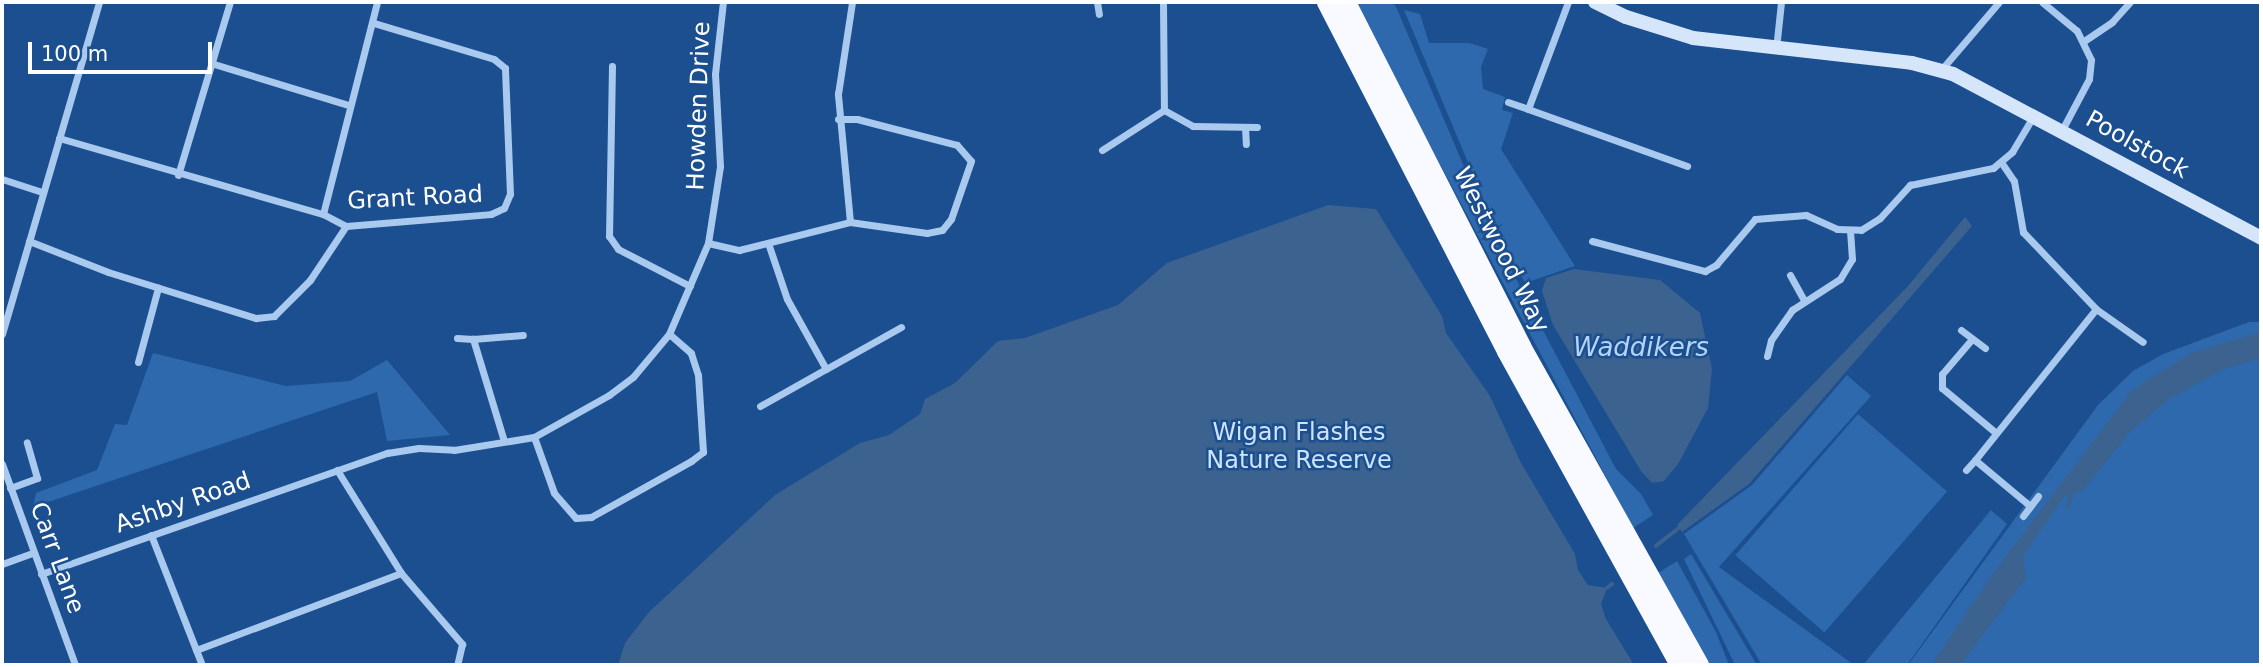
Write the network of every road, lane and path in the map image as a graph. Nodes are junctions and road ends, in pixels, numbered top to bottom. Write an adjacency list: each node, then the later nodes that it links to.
1 (99, 2): 32 (street)
2 (230, 2): 20 (street)
3 (377, 2): 17 (street)
4 (723, 2): 47 (street, Howden Drive)
5 (852, 2): 28 (street)
6 (1097, 2): 16 (street)
7 (1163, 2): 26 (street)
8 (1326, 2): 89 (highway, Westwood Way)
9 (1346, 2): 90 (highway, Westwood Way)
10 (1568, 2): 25 (street)
11 (1595, 2): 19 (main road, Poolstock)
12 (1781, 2): 19 (street)
13 (1999, 2): 22 (street)
14 (2042, 2): 18 (street)
15 (2130, 2): 18 (street)
16 (1099, 15)
17 (374, 23): 24 (street); 42 (street, Grant Road)
18 (2084, 41): 31 (street)
19 (1776, 50): 22 (main road, Poolstock)
20 (214, 64): 24 (street); 37 (street)
21 (612, 66): 50 (street)
22 (1941, 70): 27 (main road, Poolstock)
23 (1508, 102): 25 (street)
24 (348, 105): 40 (street)
25 (1528, 109): 36 (street)
26 (1164, 110): 29 (street); 34 (street)
27 (2034, 115): 31 (main road, Poolstock); 35 (street)
28 (838, 119): 41 (street); 41 (street)
29 (1245, 127): 30 (street); 33 (street)
30 (1257, 127)
31 (2062, 130): 44 (main road, Poolstock)
32 (59, 138): 37 (street, Grant Road); 39 (street)
33 (1246, 144)
34 (1102, 150)
35 (2001, 162): 43 (street); 53 (street)
36 (1687, 166)
37 (178, 175): 40 (street, Grant Road)
38 (2, 179): 39 (street)
39 (42, 192): 45 (street)
40 (323, 214): 42 (street, Grant Road)
41 (850, 222): 48 (street)
42 (346, 226): 51 (street)
43 (1850, 231): 46 (street); 52 (street)
44 (2261, 238)
45 (29, 241): 51 (street); 56 (street)
46 (1592, 242)
47 (708, 243): 48 (street); 50 (street, Howden Drive)
48 (768, 243): 66 (street)
49 (1790, 275): 52 (street)
50 (690, 286): 57 (street, Howden Drive)
51 (158, 288): 65 (street)
52 (1804, 300): 64 (street)
53 (2096, 309): 62 (street); 68 (street)
54 (901, 327): 66 (street)
55 (1961, 330): 61 (street)
56 (2, 334)
57 (669, 334): 69 (street, Howden Drive); 69 (street)
58 (523, 335): 60 (street)
59 (457, 338): 60 (street)
60 (473, 339): 70 (street)
61 (1972, 339): 63 (street); 68 (street)
62 (2143, 342)
63 (1985, 348)
64 (1767, 356)
65 (138, 362)
66 (826, 369): 67 (street)
67 (760, 406)
68 (1996, 432): 72 (street)
69 (534, 437): 70 (street, Howden Drive)
70 (504, 441): 74 (street, Howden Drive)
71 (27, 442): 76 (street)
72 (1975, 460): 75 (street); 78 (street)
73 (2, 464): 76 (street, Carr Lane)
74 (337, 470): 80 (street, Ashby Road); 84 (street)
75 (1966, 470)
76 (10, 488): 81 (street, Carr Lane)
77 (2038, 496): 78 (street)
78 (2030, 506): 79 (street)
79 (2023, 516)
80 (151, 535): 83 (street, Ashby Road); 85 (street)
81 (33, 553): 82 (street); 83 (street, Carr Lane)
82 (2, 564)
83 (41, 573): 86 (street, Carr Lane)
84 (401, 573): 85 (street); 88 (street)
85 (196, 650): 87 (street)
86 (75, 665)
87 (202, 665)
88 (457, 665)
89 (1679, 665)
90 (1699, 665)

